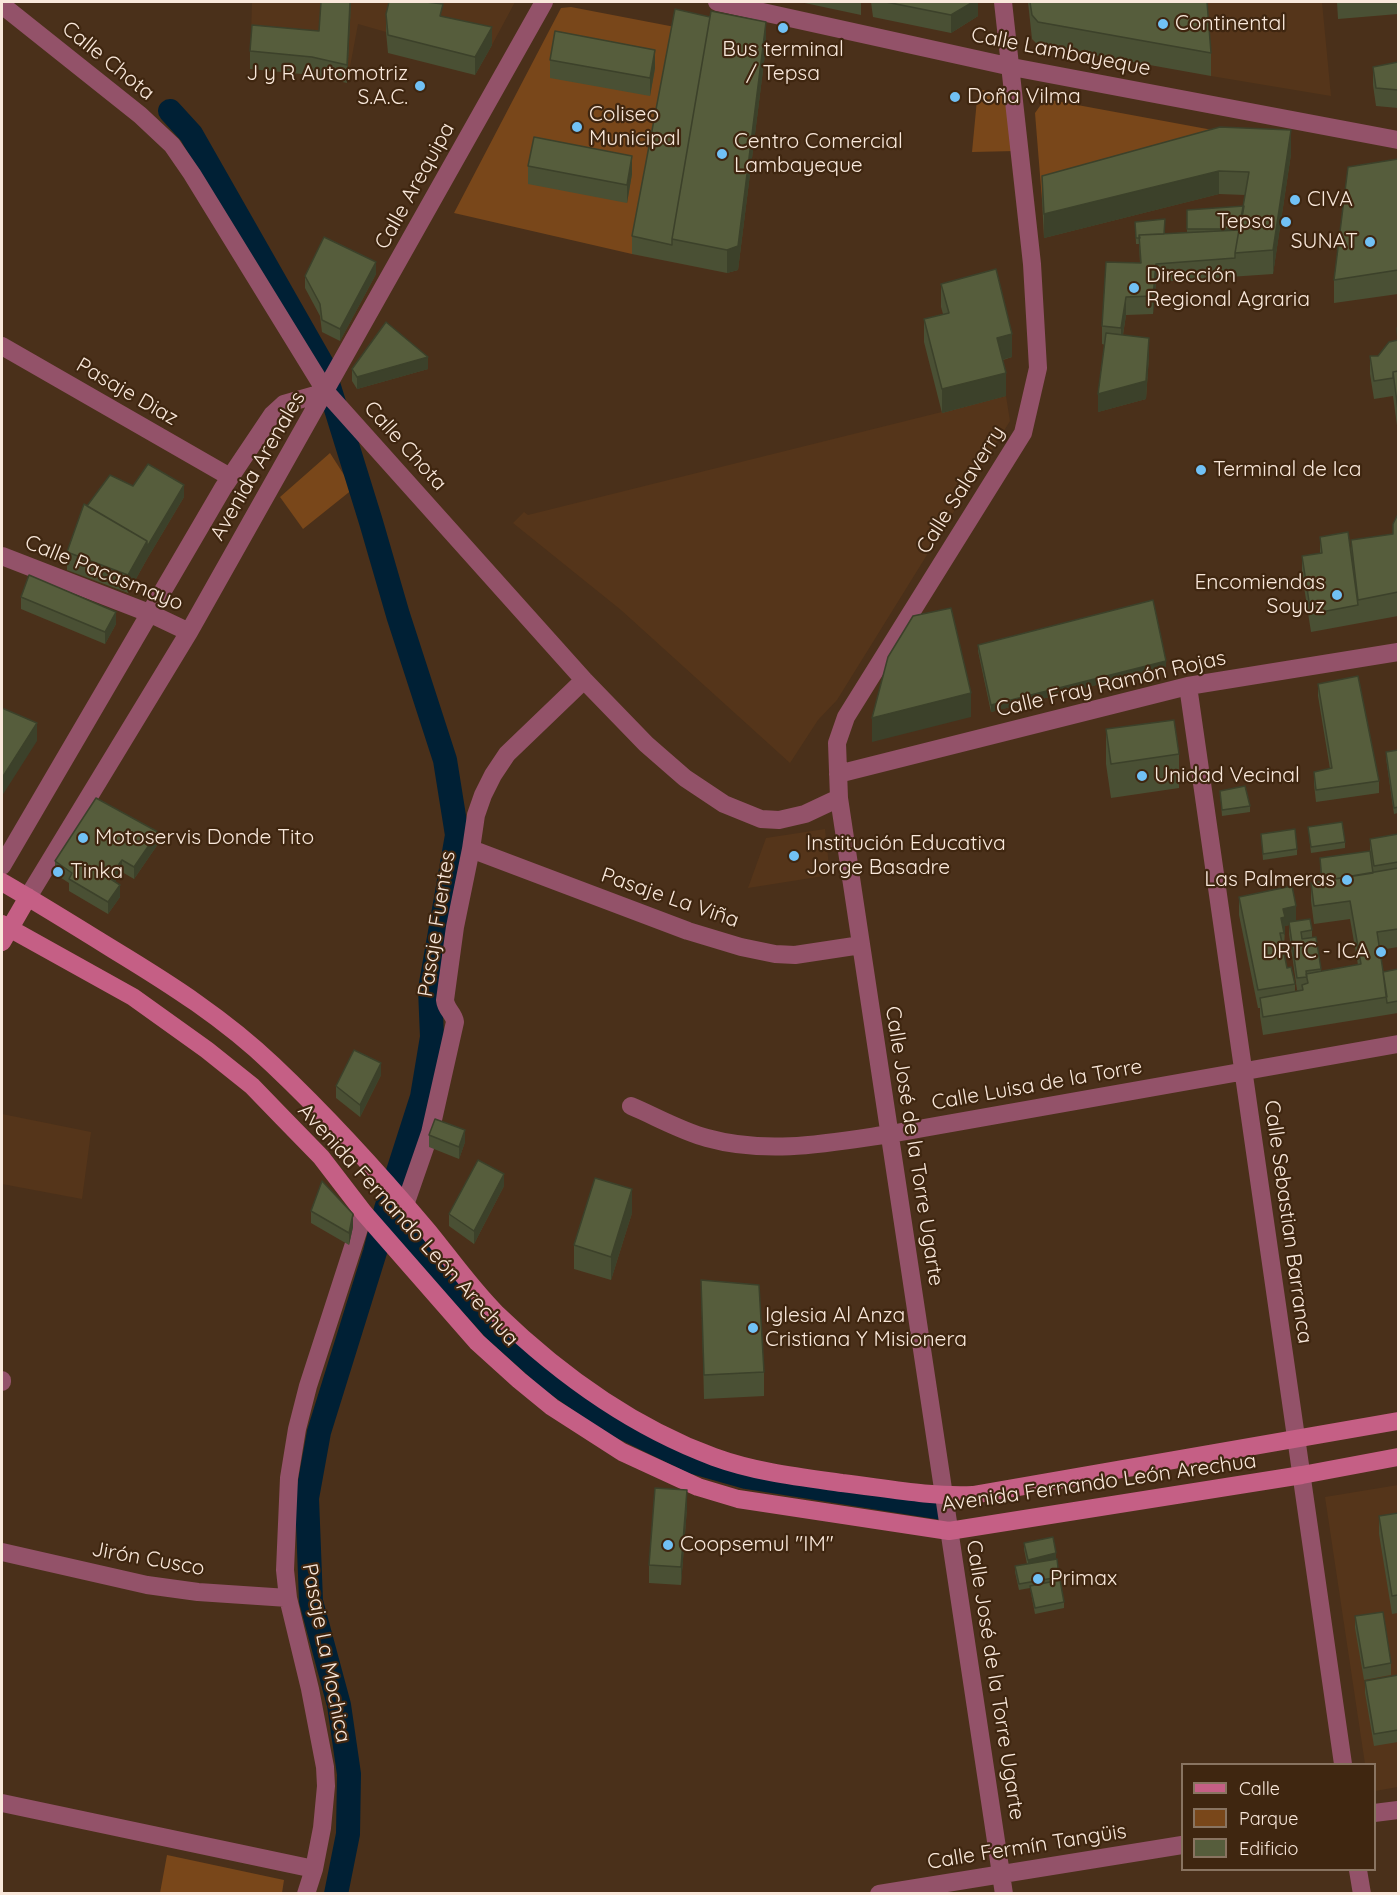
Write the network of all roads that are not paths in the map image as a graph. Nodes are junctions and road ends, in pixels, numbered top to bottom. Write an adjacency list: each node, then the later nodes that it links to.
1 (544, 2): 8 (street, Calle Arequipa)
2 (717, 2): 5 (street, Calle Lambayeque)
3 (1003, 2): 5 (street, Calle Salaverry)
4 (2, 5): 8 (street, Calle Chota)
5 (1011, 67): 6 (street, Calle Lambayeque); 16 (street, Calle Salaverry)
6 (1398, 140)
7 (2, 346): 9 (street, Pasaje Diaz)
8 (326, 392): 9 (street, Avenida Arenales); 12 (street, Avenida Arenales); 14 (street, Calle Chota)
9 (230, 477): 11 (street, Avenida Arenales)
10 (2, 556): 11 (street, Calle Pacasmayo)
11 (149, 613): 12 (street, Calle Pacasmayo); 19 (street, Avenida Arenales)
12 (189, 632): 21 (street, Avenida Arenales)
13 (1398, 652): 15 (street, Calle Fray Ramón Rojas)
14 (584, 680): 17 (street, Calle Chota); 18 (street, Pasaje Fuentes)
15 (1188, 686): 16 (street, Calle Fray Ramón Rojas); 25 (street, Calle Sebastian Barranca)
16 (838, 774): 17 (street, Calle Salaverry)
17 (839, 798): 23 (street, Calle José de la Torre Ugarte)
18 (471, 849): 23 (street, Pasaje La Viña); 28 (street, Pasaje Fuentes)
19 (2, 866)
20 (2, 882): 21 (main road, Avenida Fernando León Arechua)
21 (28, 897): 22 (main road, Avenida Arenales); 28 (main road, Avenida Fernando León Arechua)
22 (4, 931): 29 (main road, Avenida Fernando León Arechua)
23 (861, 945): 27 (street, Calle José de la Torre Ugarte)
24 (1398, 1044): 25 (street, Calle Luisa de la Torre)
25 (1244, 1071): 27 (street, Calle Luisa de la Torre); 31 (street, Calle Sebastian Barranca)
26 (631, 1106): 27 (street, Calle Luisa de la Torre)
27 (890, 1134): 34 (street, Calle José de la Torre Ugarte)
28 (405, 1205): 34 (main road, Avenida Fernando León Arechua)
29 (364, 1213): 35 (main road, Avenida Fernando León Arechua); 37 (street, Pasaje La Mochica)
30 (1398, 1422): 31 (main road, Avenida Fernando León Arechua)
31 (1297, 1440): 33 (street, Calle Sebastian Barranca); 34 (main road, Avenida Fernando León Arechua)
32 (1398, 1457): 33 (main road, Avenida Fernando León Arechua)
33 (1302, 1475): 35 (main road, Avenida Fernando León Arechua); 38 (street, Calle Sebastian Barranca)
34 (946, 1496): 35 (street, Calle José de la Torre Ugarte)
35 (949, 1531): 45 (street, Calle José de la Torre Ugarte)
36 (2, 1552): 37 (street, Jirón Cusco)
37 (288, 1598): 43 (street, Pasaje La Mochica)
38 (1343, 1763)
39 (2, 1803): 43 (street)
40 (1398, 1810): 41 (street)
41 (1376, 1814)
42 (1181, 1845): 45 (street, Calle Fermín Tangüis)
43 (314, 1869): 46 (street, Pasaje La Mochica)
44 (1358, 1871): 49 (street)
45 (1002, 1874): 47 (street, Calle Fermín Tangüis); 48 (street, Calle José de la Torre Ugarte)
46 (306, 1893)
47 (879, 1893)
48 (1004, 1893)
49 (1362, 1893)

